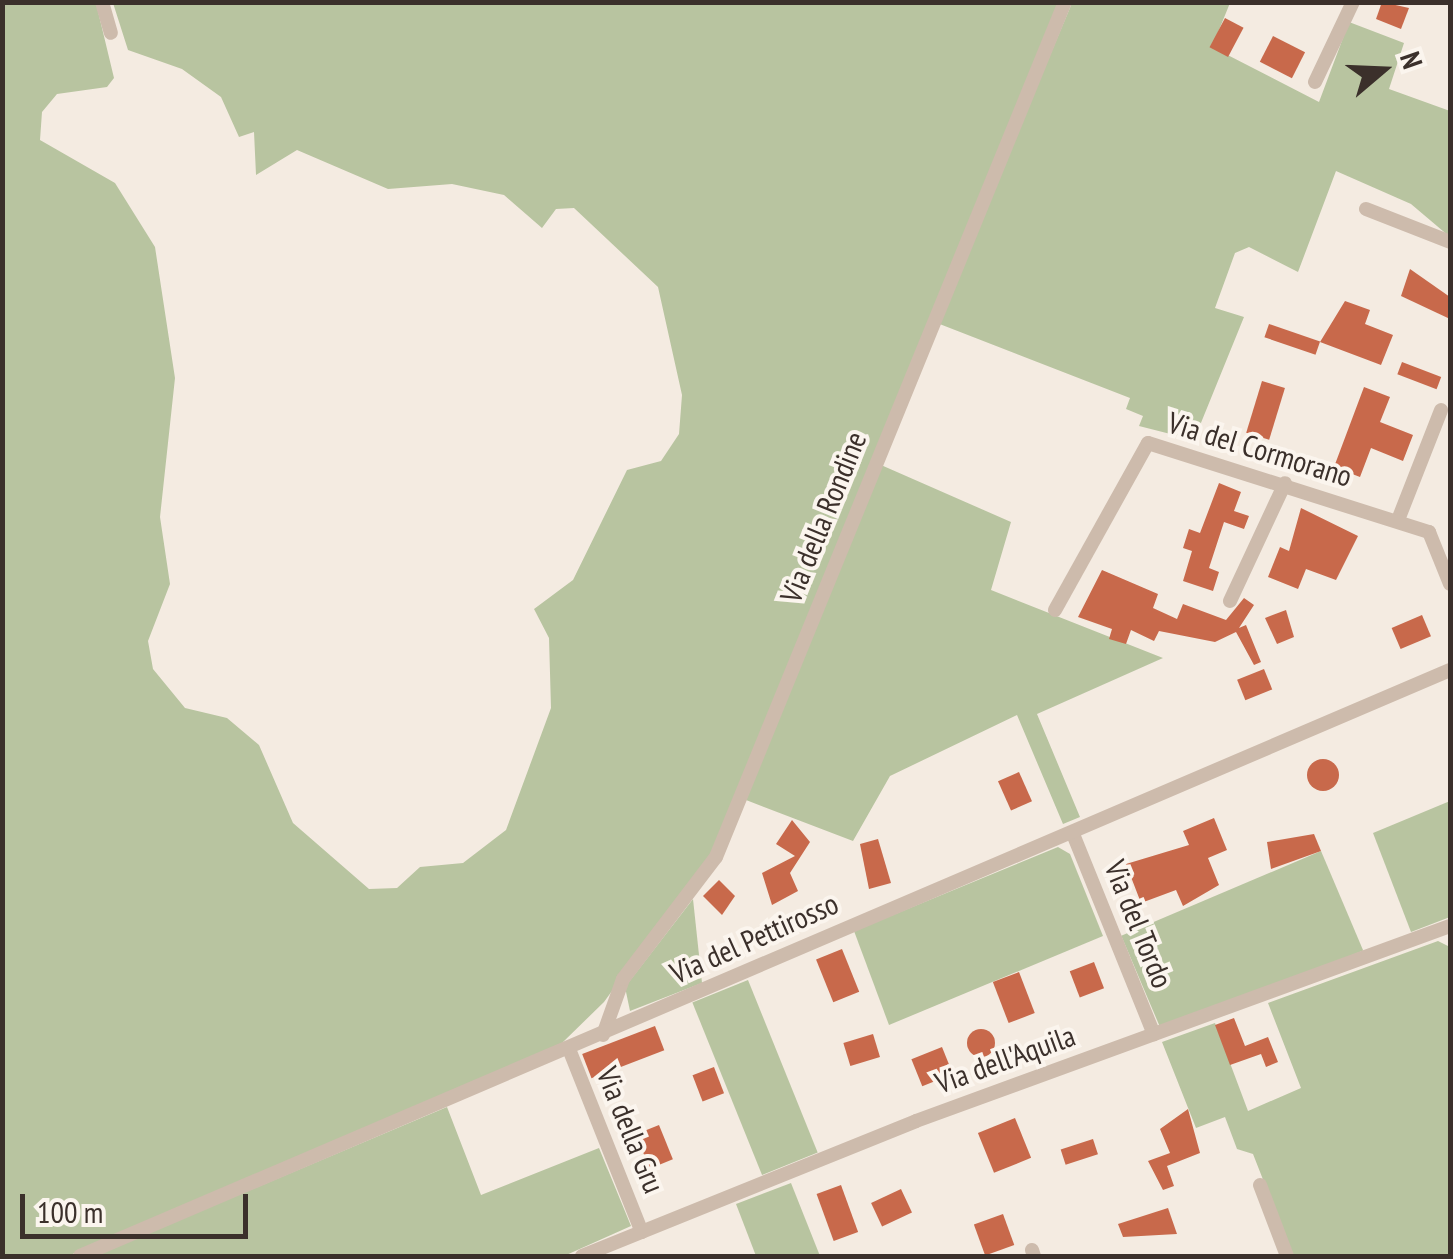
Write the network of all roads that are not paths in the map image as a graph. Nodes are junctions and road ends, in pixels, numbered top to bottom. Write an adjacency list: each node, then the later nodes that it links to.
1 (102, 2): 4 (street)
2 (1066, 2): 18 (street, Via della Rondine)
3 (1353, 2): 5 (street)
4 (111, 33)
5 (1315, 82)
6 (1366, 209): 7 (street)
7 (1450, 242)
8 (1441, 410): 10 (street)
9 (1285, 484): 10 (street, Via del Cormorano); 12 (street); 13 (street, Via del Cormorano)
10 (1398, 520): 11 (street, Via del Cormorano)
11 (1450, 584)
12 (1230, 601)
13 (1055, 610)
14 (1450, 670): 15 (street, Via del Pettirosso)
15 (1073, 834): 17 (street, Via del Tordo); 18 (street, Via del Pettirosso)
16 (1450, 926): 17 (street, Via dell'Aquila)
17 (1154, 1034): 21 (street, Via dell'Aquila)
18 (603, 1035): 19 (street, Via del Pettirosso)
19 (569, 1049): 21 (street, Via della Gru); 22 (street, Via del Pettirosso)
20 (1260, 1185): 24 (street)
21 (642, 1232): 23 (street, Via dell'Aquila)
22 (80, 1256)
23 (582, 1256)
24 (1287, 1256)

